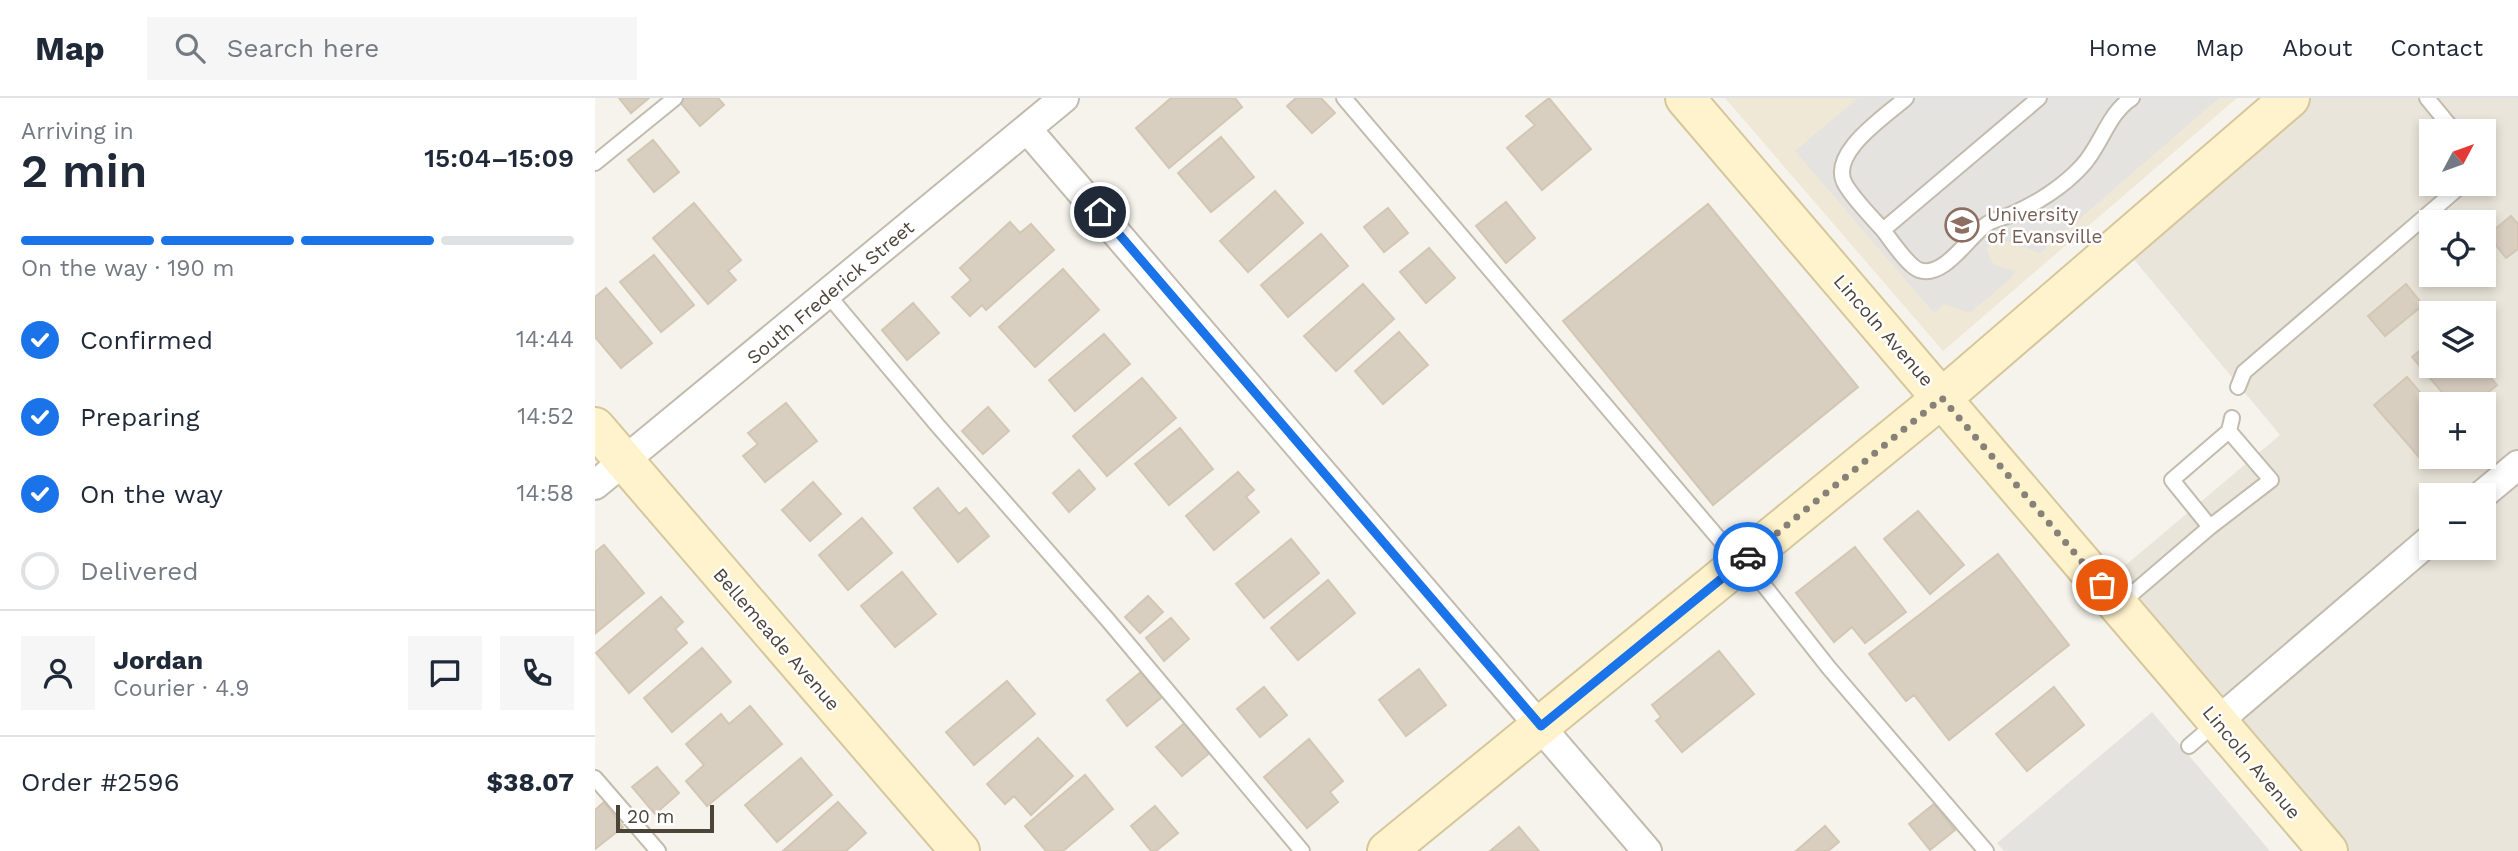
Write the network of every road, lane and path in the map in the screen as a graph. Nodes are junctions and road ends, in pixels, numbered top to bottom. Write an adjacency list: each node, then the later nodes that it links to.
1 (674, 98): 12 (lane)
2 (1064, 98): 11 (street, South Frederick Street)
3 (1344, 98): 25 (lane)
4 (1685, 98): 17 (street, Lincoln Avenue)
5 (1906, 98): 14 (lane)
6 (2039, 98): 14 (lane)
7 (2132, 98): 14 (lane)
8 (2290, 98): 17 (street)
9 (2427, 98): 10 (lane)
10 (2444, 119)
11 (1027, 129): 15 (street, South Frederick Street); 28 (street)
12 (595, 163)
13 (2449, 196): 16 (lane)
14 (1883, 230)
15 (828, 295): 19 (street, South Frederick Street); 33 (lane)
16 (2238, 387)
17 (1942, 398): 25 (street); 26 (street, Lincoln Avenue)
18 (595, 427): 19 (street, Bellemeade Avenue)
19 (624, 461): 22 (street, South Frederick Street); 32 (street, Bellemeade Avenue)
20 (2518, 465): 21 (street)
21 (2496, 483)
22 (595, 485)
23 (2210, 527): 23 (lane); 26 (lane)
24 (2419, 549): 27 (street)
25 (1744, 560): 28 (street); 36 (lane)
26 (2119, 606): 27 (street, Lincoln Avenue)
27 (2218, 721): 29 (lane); 37 (street, Lincoln Avenue)
28 (1541, 726): 34 (street); 35 (street)
29 (2189, 746)
30 (595, 778): 31 (lane)
31 (658, 851)
32 (960, 851)
33 (1302, 851)
34 (1387, 851)
35 (1647, 851)
36 (1986, 851)
37 (2327, 851)

